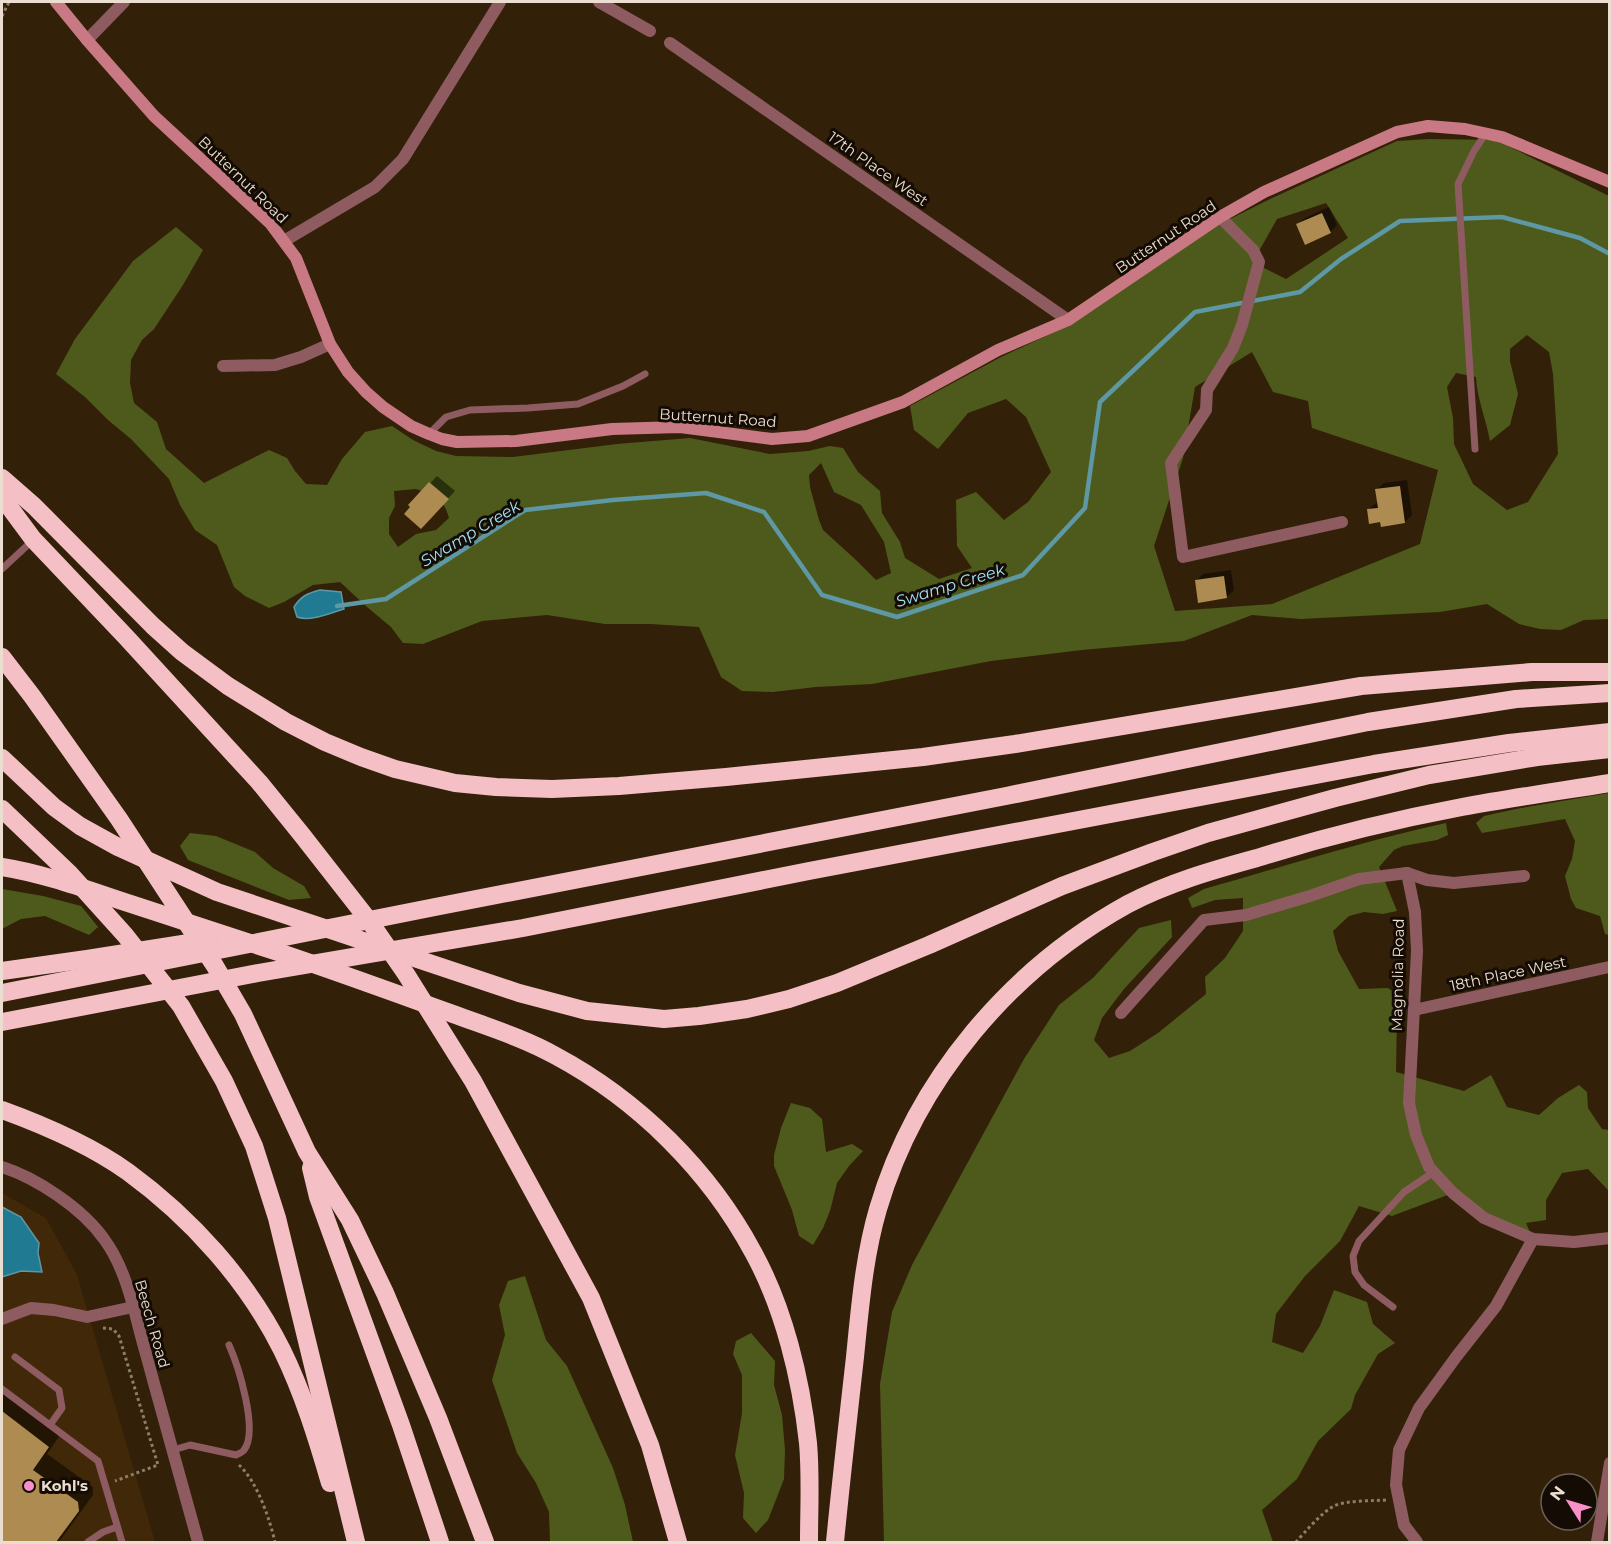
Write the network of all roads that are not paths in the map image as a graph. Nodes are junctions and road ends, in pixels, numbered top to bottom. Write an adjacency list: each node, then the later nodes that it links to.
1 (56, 2): 7 (street, Butternut Road)
2 (124, 2): 7 (street)
3 (500, 2): 12 (street)
4 (599, 2): 5 (street)
5 (620, 6): 6 (street)
6 (650, 31)
7 (87, 40): 12 (street, Butternut Road)
8 (670, 43): 13 (street, 17th Place West)
9 (1486, 133): 10 (street, Butternut Road); 11 (street, Butternut Road); 18 (lane)
10 (1610, 182)
11 (1220, 218): 13 (street, Butternut Road); 21 (street)
12 (284, 241): 14 (street, Butternut Road)
13 (1068, 320): 17 (street, Butternut Road)
14 (330, 344): 15 (street); 17 (street, Butternut Road)
15 (223, 366)
16 (645, 374): 17 (lane)
17 (429, 434)
18 (1475, 449)
19 (2, 478): 25 (highway)
20 (2, 497): 22 (highway)
21 (1342, 522)
22 (33, 539): 23 (lane); 65 (highway)
23 (2, 569)
24 (2, 657): 43 (highway)
25 (1610, 672)
26 (1610, 693): 36 (highway)
27 (1610, 732): 41 (highway)
28 (1610, 748): 29 (highway)
29 (2, 758)
30 (1610, 783): 67 (highway)
31 (2, 809): 62 (highway)
32 (2, 867): 66 (highway)
33 (1407, 873): 34 (street); 39 (street, Magnolia Road); 40 (street)
34 (1524, 876)
35 (1609, 967): 39 (street, 18th Place West)
36 (88, 968): 37 (highway); 38 (highway)
37 (2, 971)
38 (2, 993)
39 (1414, 1010): 45 (street, Magnolia Road)
40 (1121, 1013)
41 (2, 1022)
42 (2, 1110): 61 (highway)
43 (307, 1152): 63 (highway); 64 (highway)
44 (2, 1167): 49 (street, Beech Road)
45 (1434, 1172): 47 (street, Magnolia Road); 48 (lane)
46 (1610, 1238): 47 (street, Magnolia Road)
47 (1533, 1239): 68 (street)
48 (1393, 1306)
49 (133, 1307): 50 (street); 55 (street, Beech Road)
50 (2, 1319)
51 (229, 1345): 55 (lane)
52 (15, 1357): 54 (lane)
53 (2, 1389): 54 (lane)
54 (50, 1425): 57 (lane)
55 (173, 1450): 60 (street, Beech Road)
56 (1610, 1463): 69 (street)
57 (117, 1527): 58 (lane); 59 (lane)
58 (88, 1542)
59 (122, 1542)
60 (198, 1542)
61 (347, 1542)
62 (356, 1542)
63 (440, 1542)
64 (485, 1542)
65 (678, 1542)
66 (809, 1542)
67 (835, 1542)
68 (1417, 1542)
69 (1597, 1542)

